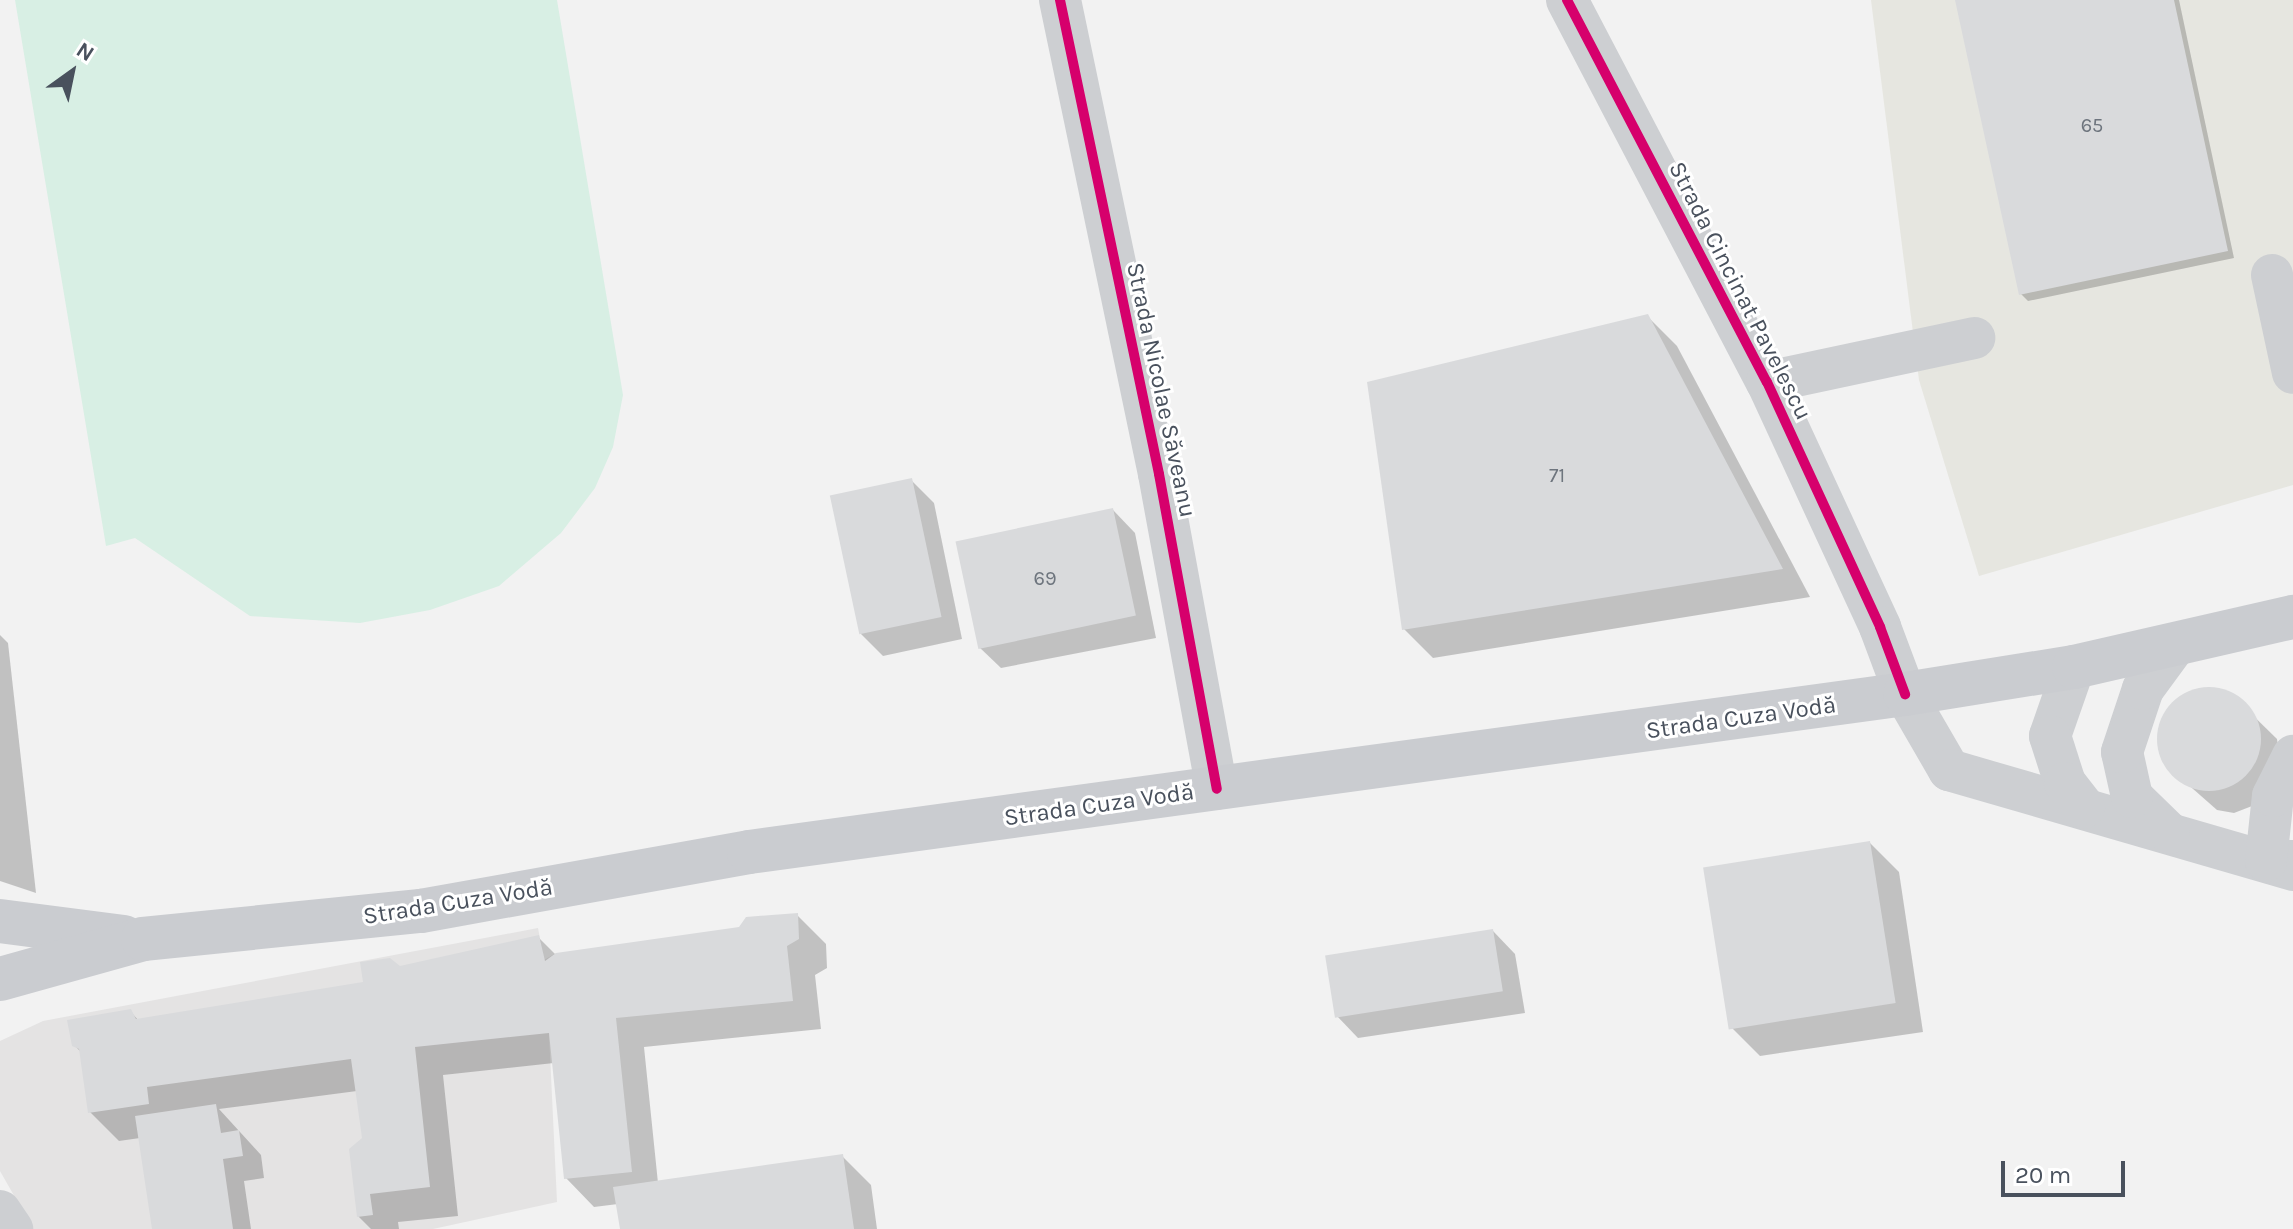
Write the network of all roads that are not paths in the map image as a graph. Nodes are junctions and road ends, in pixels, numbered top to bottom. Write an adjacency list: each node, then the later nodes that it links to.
1 (1060, 0): 12 (street, Strada Nicolae Săveanu)
2 (1567, 0): 6 (street, Strada Cincinat Pavelescu)
3 (2272, 275): 5 (street)
4 (1974, 338): 6 (street)
5 (2293, 373)
6 (1767, 382): 10 (street, Strada Cincinat Pavelescu)
7 (2293, 617): 8 (main road, Strada Cuza Vodă)
8 (2176, 644): 9 (main road, Strada Cuza Vodă); 15 (street)
9 (2074, 667): 10 (main road, Strada Cuza Vodă); 14 (street)
10 (1905, 694): 12 (main road, Strada Cuza Vodă); 14 (street, Strada Cincinat Pavelescu)
11 (2293, 756): 13 (street)
12 (1217, 789): 18 (main road, Strada Cuza Vodă)
13 (2283, 795): 16 (street)
14 (2084, 807): 15 (street, Strada Cincinat Pavelescu)
15 (2170, 834): 16 (street, Strada Cincinat Pavelescu)
16 (2284, 864)
17 (0, 921): 18 (main road)
18 (143, 939): 19 (main road, Strada Cuza Vodă)
19 (0, 979)
20 (0, 1211): 21 (street)
21 (12, 1229)

